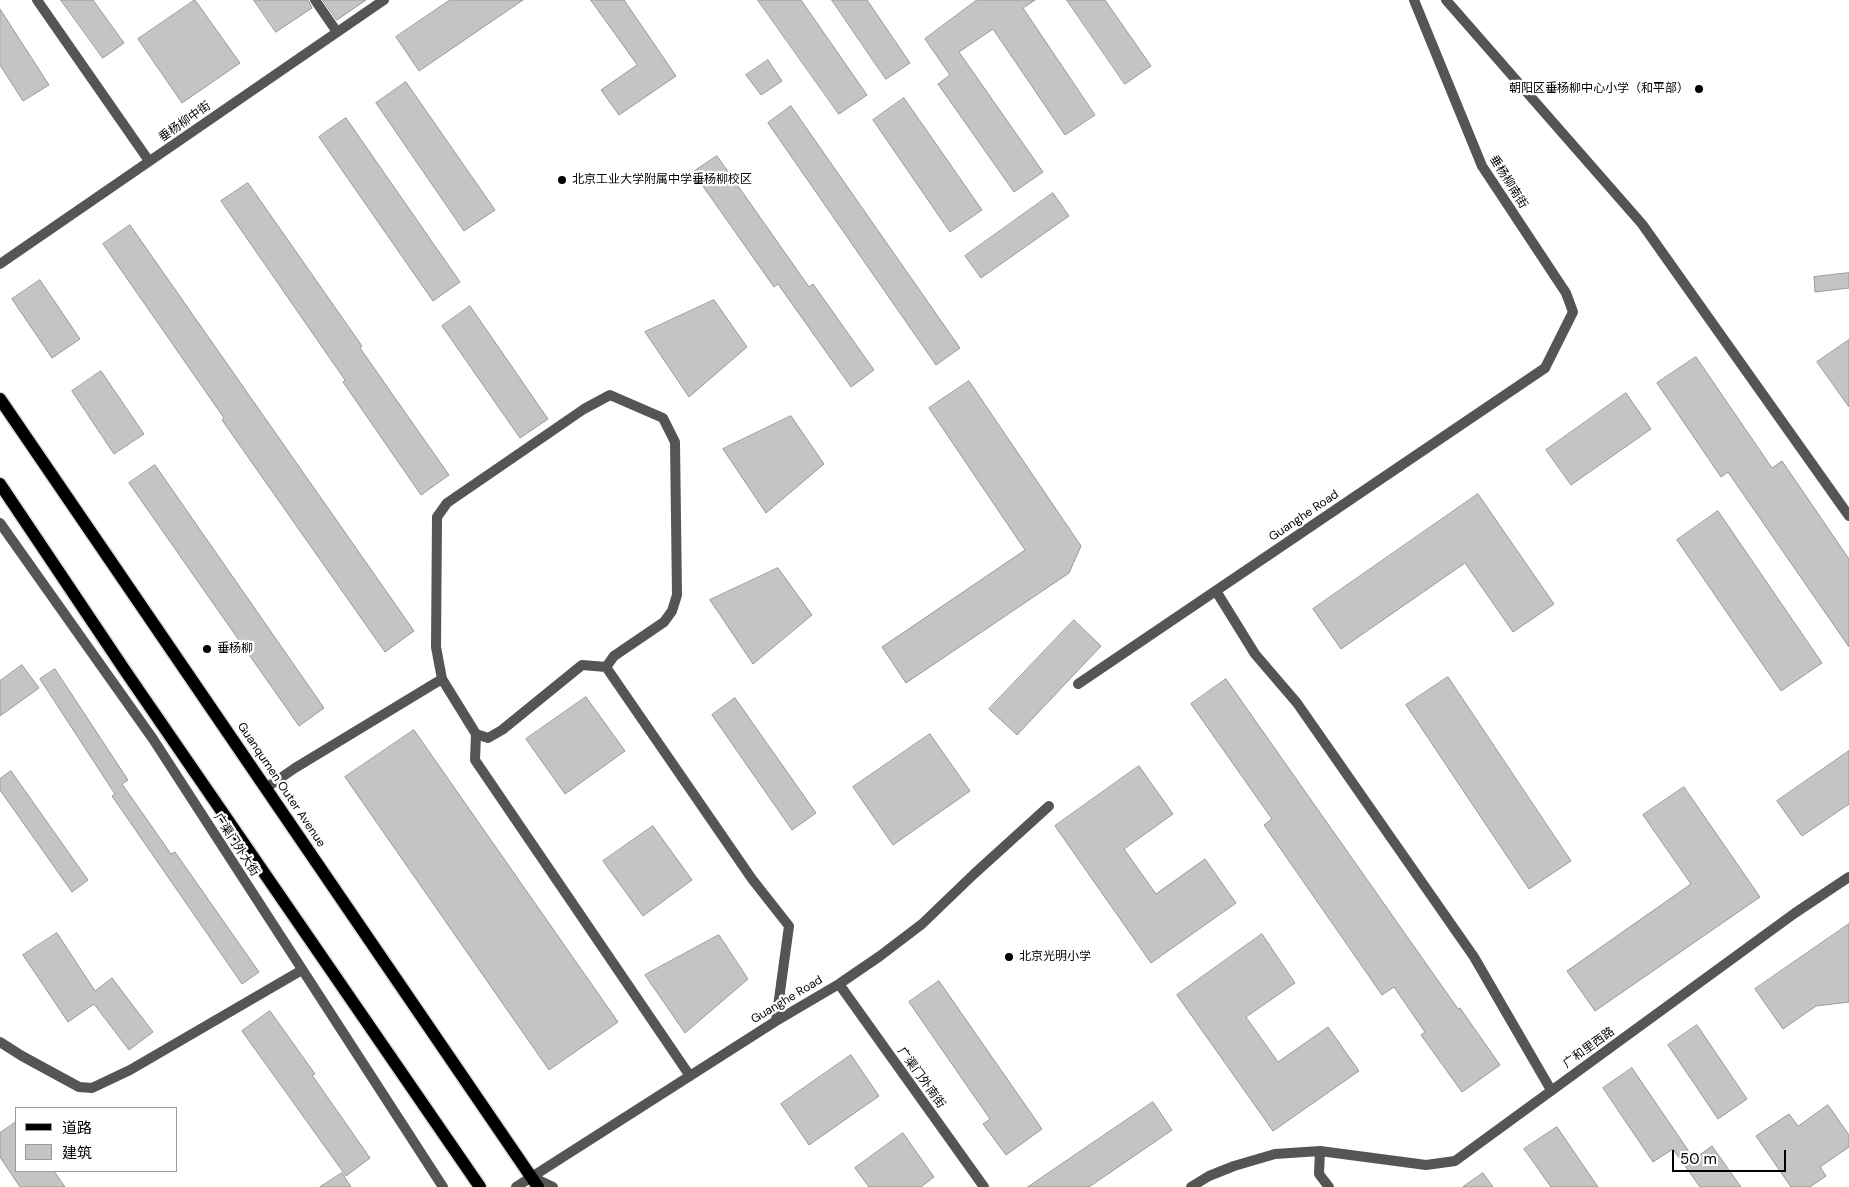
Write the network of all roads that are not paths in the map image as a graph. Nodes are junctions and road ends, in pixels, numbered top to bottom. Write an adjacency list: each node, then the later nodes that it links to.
1 (37, 0): 7 (street)
2 (315, 0): 6 (street)
3 (384, 0): 6 (street, 垂杨柳中街)
4 (1414, 0): 9 (street, 垂杨柳南街)
5 (1446, 0): 12 (street)
6 (337, 32): 7 (street, 垂杨柳中街)
7 (149, 161): 8 (street, 垂杨柳中街)
8 (0, 264)
9 (1545, 368): 14 (street, Guanghe Road)
10 (0, 399): 19 (main road, Guanqumen Outer Avenue)
11 (0, 484): 31 (main road)
12 (1849, 516)
13 (0, 524): 22 (street, 广渠门外大街)
14 (1216, 591): 17 (street, Guanghe Road); 27 (street)
15 (606, 667): 16 (street); 18 (street); 24 (street)
16 (442, 679): 18 (street); 19 (street)
17 (1078, 684)
18 (476, 734): 26 (street)
19 (266, 788): 29 (main road, Guanqumen Outer Avenue)
20 (1049, 806): 23 (street, Guanghe Road)
21 (1849, 877): 27 (street, 广和里西路)
22 (302, 970): 25 (street); 30 (street, 广渠门外大街)
23 (838, 984): 24 (street, Guanghe Road); 34 (street, 广渠门外南街)
24 (776, 1020): 26 (street, Guanghe Road)
25 (0, 1042)
26 (690, 1076): 29 (street, Guanghe Road)
27 (1551, 1090): 28 (street, 广和里西路)
28 (1320, 1151): 35 (street, 广和里西路); 36 (street)
29 (535, 1182): 32 (street, Guanghe Road); 33 (street)
30 (443, 1187)
31 (480, 1187)
32 (516, 1187)
33 (553, 1187)
34 (984, 1187)
35 (1191, 1187)
36 (1329, 1187)

